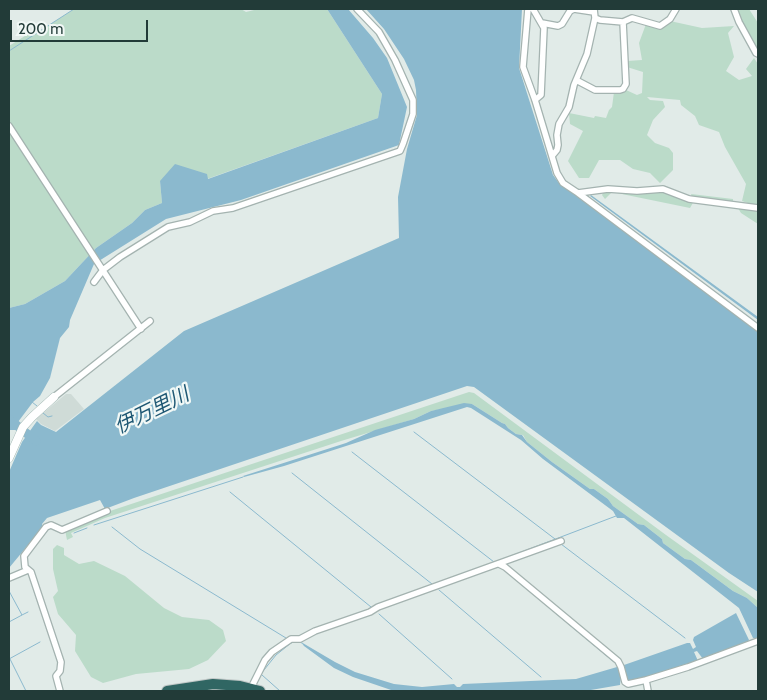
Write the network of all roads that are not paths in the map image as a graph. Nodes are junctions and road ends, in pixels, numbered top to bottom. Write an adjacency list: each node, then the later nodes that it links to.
1 (357, 9): 16 (street)
2 (528, 9): 11 (street)
3 (533, 9): 8 (street)
4 (676, 9): 7 (street)
5 (734, 9): 9 (street)
6 (594, 13): 7 (street); 8 (street); 10 (street)
7 (623, 22): 10 (street)
8 (542, 23): 11 (street)
9 (758, 54)
10 (576, 80): 13 (street)
11 (535, 100): 13 (street)
12 (9, 126): 16 (street)
13 (552, 156): 14 (street)
14 (578, 193): 15 (street); 20 (street)
15 (758, 208)
16 (102, 268): 17 (street); 19 (street)
17 (94, 282)
18 (150, 321): 19 (street)
19 (141, 328): 21 (street)
20 (758, 328)
21 (54, 397): 22 (street)
22 (9, 458)
23 (107, 510): 26 (street)
24 (561, 541): 25 (street)
25 (499, 564): 29 (street); 30 (street)
26 (28, 570): 27 (street); 31 (street)
27 (9, 578)
28 (758, 641): 29 (street)
29 (646, 680): 33 (street)
30 (255, 690): 32 (highway)
31 (60, 691)
32 (167, 691)
33 (648, 691)

